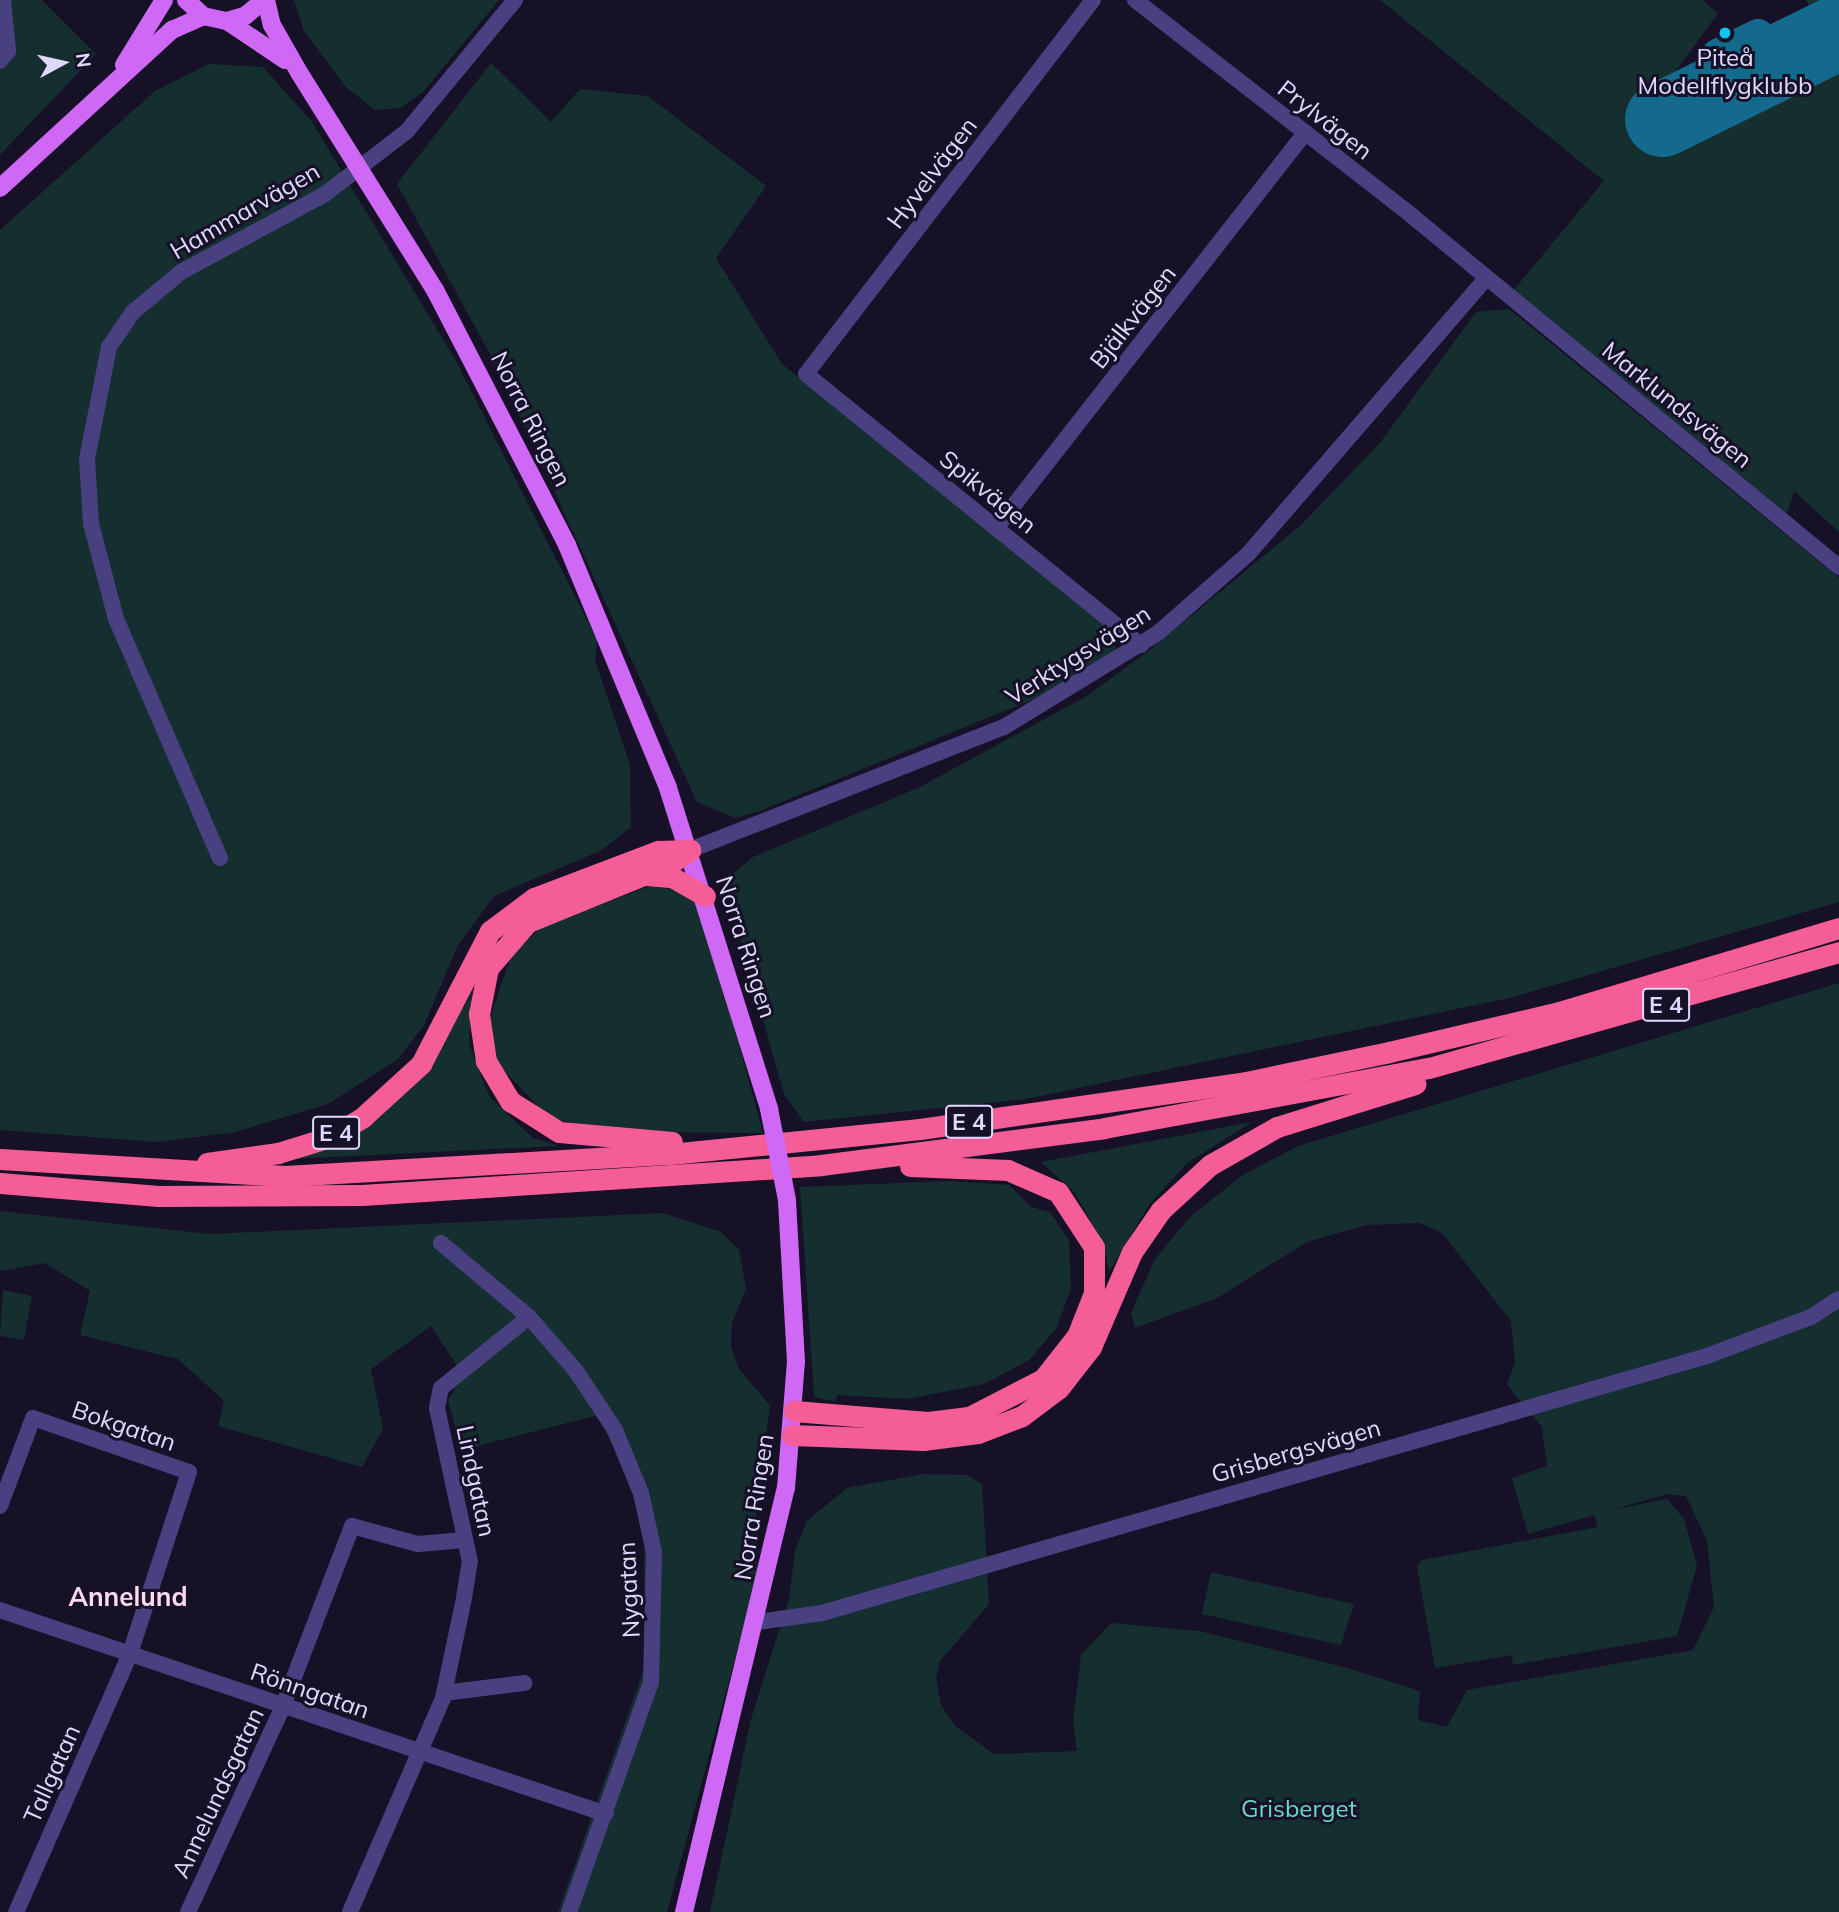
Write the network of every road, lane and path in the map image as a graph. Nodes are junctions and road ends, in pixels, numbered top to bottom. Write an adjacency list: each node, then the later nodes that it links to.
1 (3, 0): 10 (street)
2 (164, 0): 12 (main road)
3 (186, 0): 8 (main road)
4 (265, 0): 9 (main road); 11 (main road, Norra Ringen)
5 (515, 0): 14 (street, Hammarvägen)
6 (1093, 0): 17 (street, Hyvelvägen)
7 (1135, 0): 13 (street, Prylvägen)
8 (203, 16): 9 (main road, Norra Ringen); 12 (main road)
9 (227, 21): 11 (main road, Norra Ringen)
10 (0, 61)
11 (300, 75): 14 (main road, Norra Ringen)
12 (102, 93): 15 (main road)
13 (1305, 133): 16 (street, Prylvägen); 18 (street, Bjälkvägen)
14 (362, 168): 21 (main road, Norra Ringen); 22 (street, Hammarvägen)
15 (0, 188)
16 (1486, 278): 19 (street, Marklundsvägen); 20 (street, Verktygsvägen)
17 (806, 374): 18 (street, Spikvägen)
18 (996, 528): 20 (street, Spikvägen)
19 (1839, 567)
20 (1141, 645): 21 (street, Verktygsvägen)
21 (690, 850): 23 (highway, E 4); 24 (main road, Norra Ringen); 31 (highway, E 4)
22 (220, 858)
23 (646, 874): 24 (highway); 28 (highway, E 4)
24 (705, 896): 36 (main road, Norra Ringen, bridge)
25 (1839, 928): 28 (highway, E 4)
26 (1839, 952): 27 (highway, E 4)
27 (1491, 1052): 30 (highway, E 4); 37 (highway, E 4)
28 (743, 1147): 31 (highway, E 4)
29 (0, 1159): 31 (highway, E 4)
30 (821, 1165): 32 (highway, E 4); 36 (highway, E 4)
31 (79, 1168)
32 (0, 1183)
33 (441, 1243): 35 (street, Nygatan)
34 (1839, 1299): 41 (street, Grisbergsvägen)
35 (529, 1317): 39 (street, Lindgatan); 47 (street, Nygatan)
36 (794, 1410): 37 (main road, Norra Ringen)
37 (792, 1435): 41 (main road, Norra Ringen)
38 (0, 1506): 42 (street, Bokgatan)
39 (465, 1540): 44 (street, Lindgatan); 45 (street, Annelundsgatan)
40 (0, 1610): 42 (street, Rönngatan)
41 (758, 1622): 52 (main road, Norra Ringen)
42 (130, 1654): 45 (street, Rönngatan); 48 (street, Tallgatan)
43 (524, 1683): 44 (street)
44 (444, 1693): 46 (street, Lindgatan)
45 (283, 1706): 46 (street, Rönngatan); 49 (street, Annelundsgatan)
46 (420, 1752): 47 (street, Rönngatan); 50 (street, Lindgatan)
47 (606, 1814): 51 (street, Nygatan)
48 (16, 1912)
49 (188, 1912)
50 (350, 1912)
51 (569, 1912)
52 (684, 1912)

